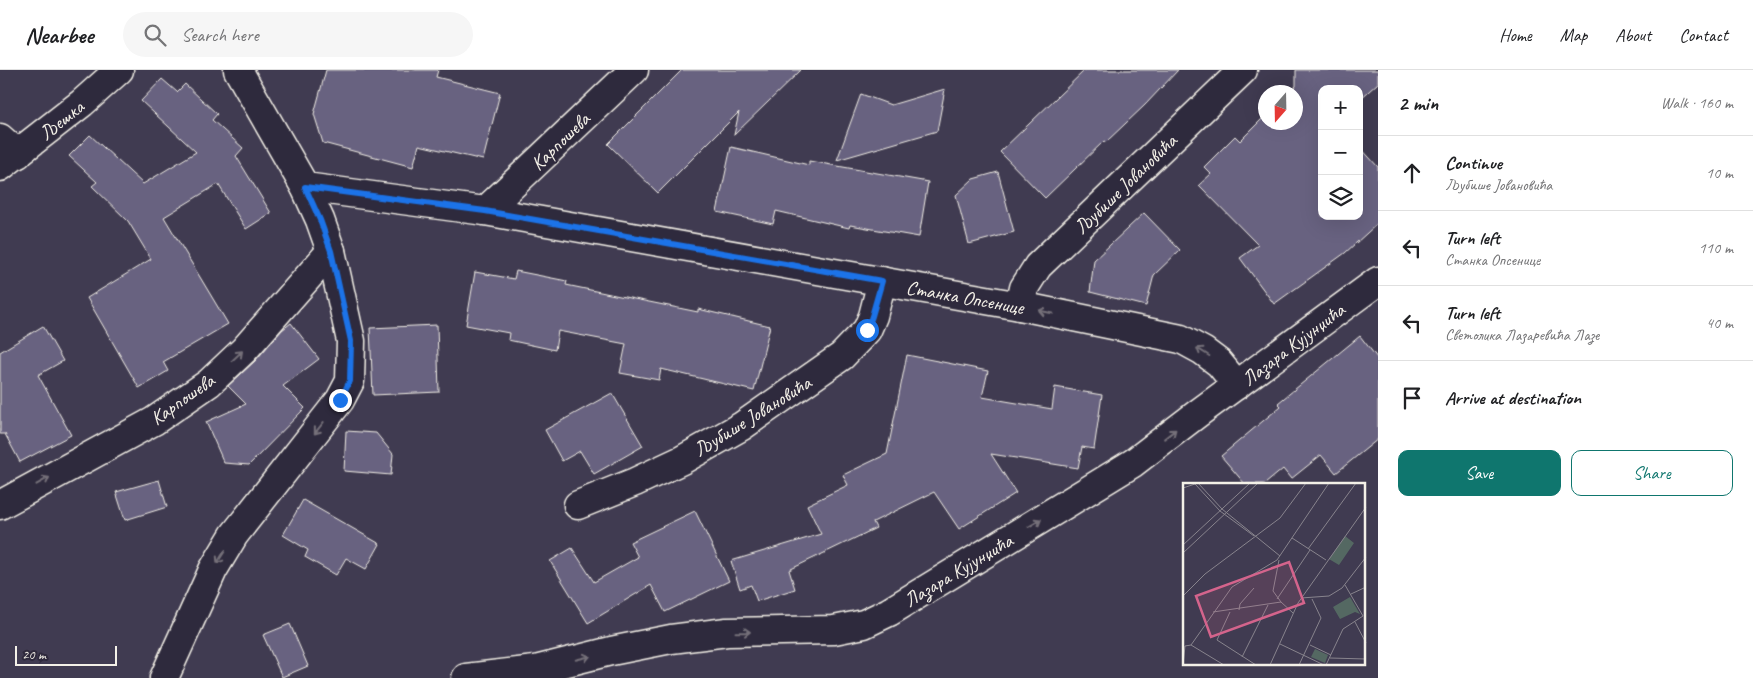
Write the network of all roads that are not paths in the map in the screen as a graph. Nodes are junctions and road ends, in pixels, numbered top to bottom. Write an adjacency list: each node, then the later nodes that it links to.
1 (119, 70): 5 (street, Љешка)
2 (238, 70): 6 (street)
3 (634, 70): 7 (street, Карпошева)
4 (1243, 70): 11 (street, Љубише Јовановића)
5 (6, 153)
6 (305, 187): 7 (street, Станка Опсенице); 8 (street)
7 (485, 211): 9 (street, Станка Опсенице)
8 (331, 251): 14 (street, Карпошева, one-way to 8); 15 (street, one-way to 15)
9 (882, 281): 11 (street, Станка Опсенице); 13 (street, Љубише Јовановића)
10 (1378, 281): 12 (street, Лазара Кујунџића)
11 (1020, 306): 12 (street, Станка Опсенице, one-way to 11)
12 (1237, 385): 16 (street, Лазара Кујунџића, one-way to 12)
13 (578, 504)
14 (0, 505)
15 (164, 678)
16 (466, 678)

